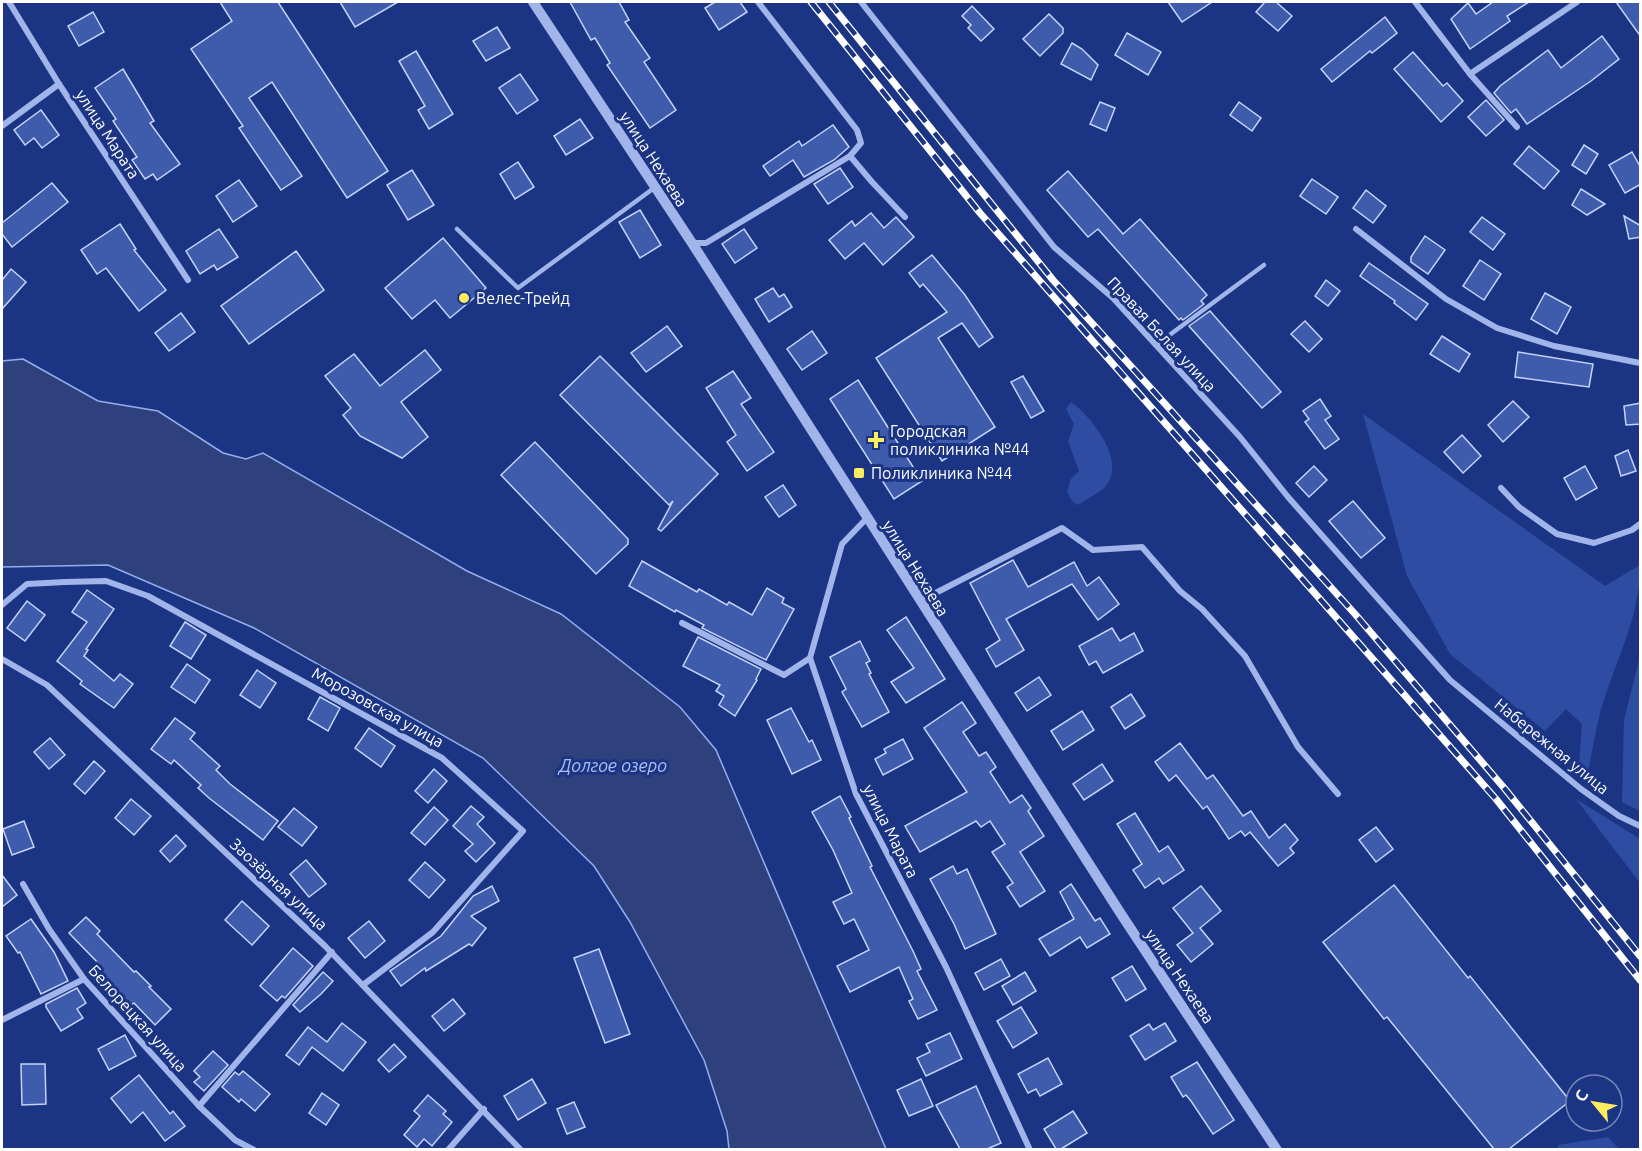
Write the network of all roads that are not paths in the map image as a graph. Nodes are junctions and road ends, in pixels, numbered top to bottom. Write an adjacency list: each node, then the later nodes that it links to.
1 (9, 2): 8 (street, улица Марата)
2 (533, 2): 12 (street, улица Нехаева)
3 (758, 2): 11 (street)
4 (861, 2): 19 (street, Правая Белая улица)
5 (1415, 2): 7 (street)
6 (1577, 2): 7 (street)
7 (1470, 74): 10 (street)
8 (59, 84): 9 (street); 18 (street, улица Марата)
9 (2, 126)
10 (1517, 127)
11 (850, 156): 13 (street); 16 (street)
12 (654, 188): 14 (lane); 16 (street, улица Нехаева)
13 (905, 218)
14 (457, 229)
15 (1356, 229): 20 (street)
16 (692, 243): 22 (street, улица Нехаева)
17 (1264, 265): 19 (lane)
18 (188, 280)
19 (1156, 345): 29 (street, Правая Белая улица)
20 (1641, 363)
21 (1501, 488): 23 (street)
22 (867, 518): 24 (street, улица Нехаева); 27 (street)
23 (1641, 524)
24 (919, 601): 30 (street); 45 (street, улица Нехаева)
25 (2, 605): 35 (street, Морозовская улица)
26 (682, 623): 27 (street)
27 (810, 658): 44 (street, улица Марата)
28 (2, 659): 33 (street, Заозёрная улица)
29 (1449, 681): 31 (street, Набережная улица)
30 (1338, 794)
31 (1641, 826)
32 (23, 884): 34 (street, Белорецкая улица)
33 (332, 952): 35 (street, Заозёрная улица); 37 (street)
34 (84, 979): 36 (street); 37 (street, Белорецкая улица)
35 (363, 985): 38 (street, Заозёрная улица)
36 (2, 1020)
37 (199, 1106): 39 (street, Белорецкая улица)
38 (484, 1109): 42 (street); 43 (street, Заозёрная улица)
39 (235, 1140): 40 (street); 41 (street, Белорецкая улица)
40 (231, 1149)
41 (254, 1149)
42 (448, 1149)
43 (521, 1149)
44 (1030, 1149)
45 (1277, 1149)

